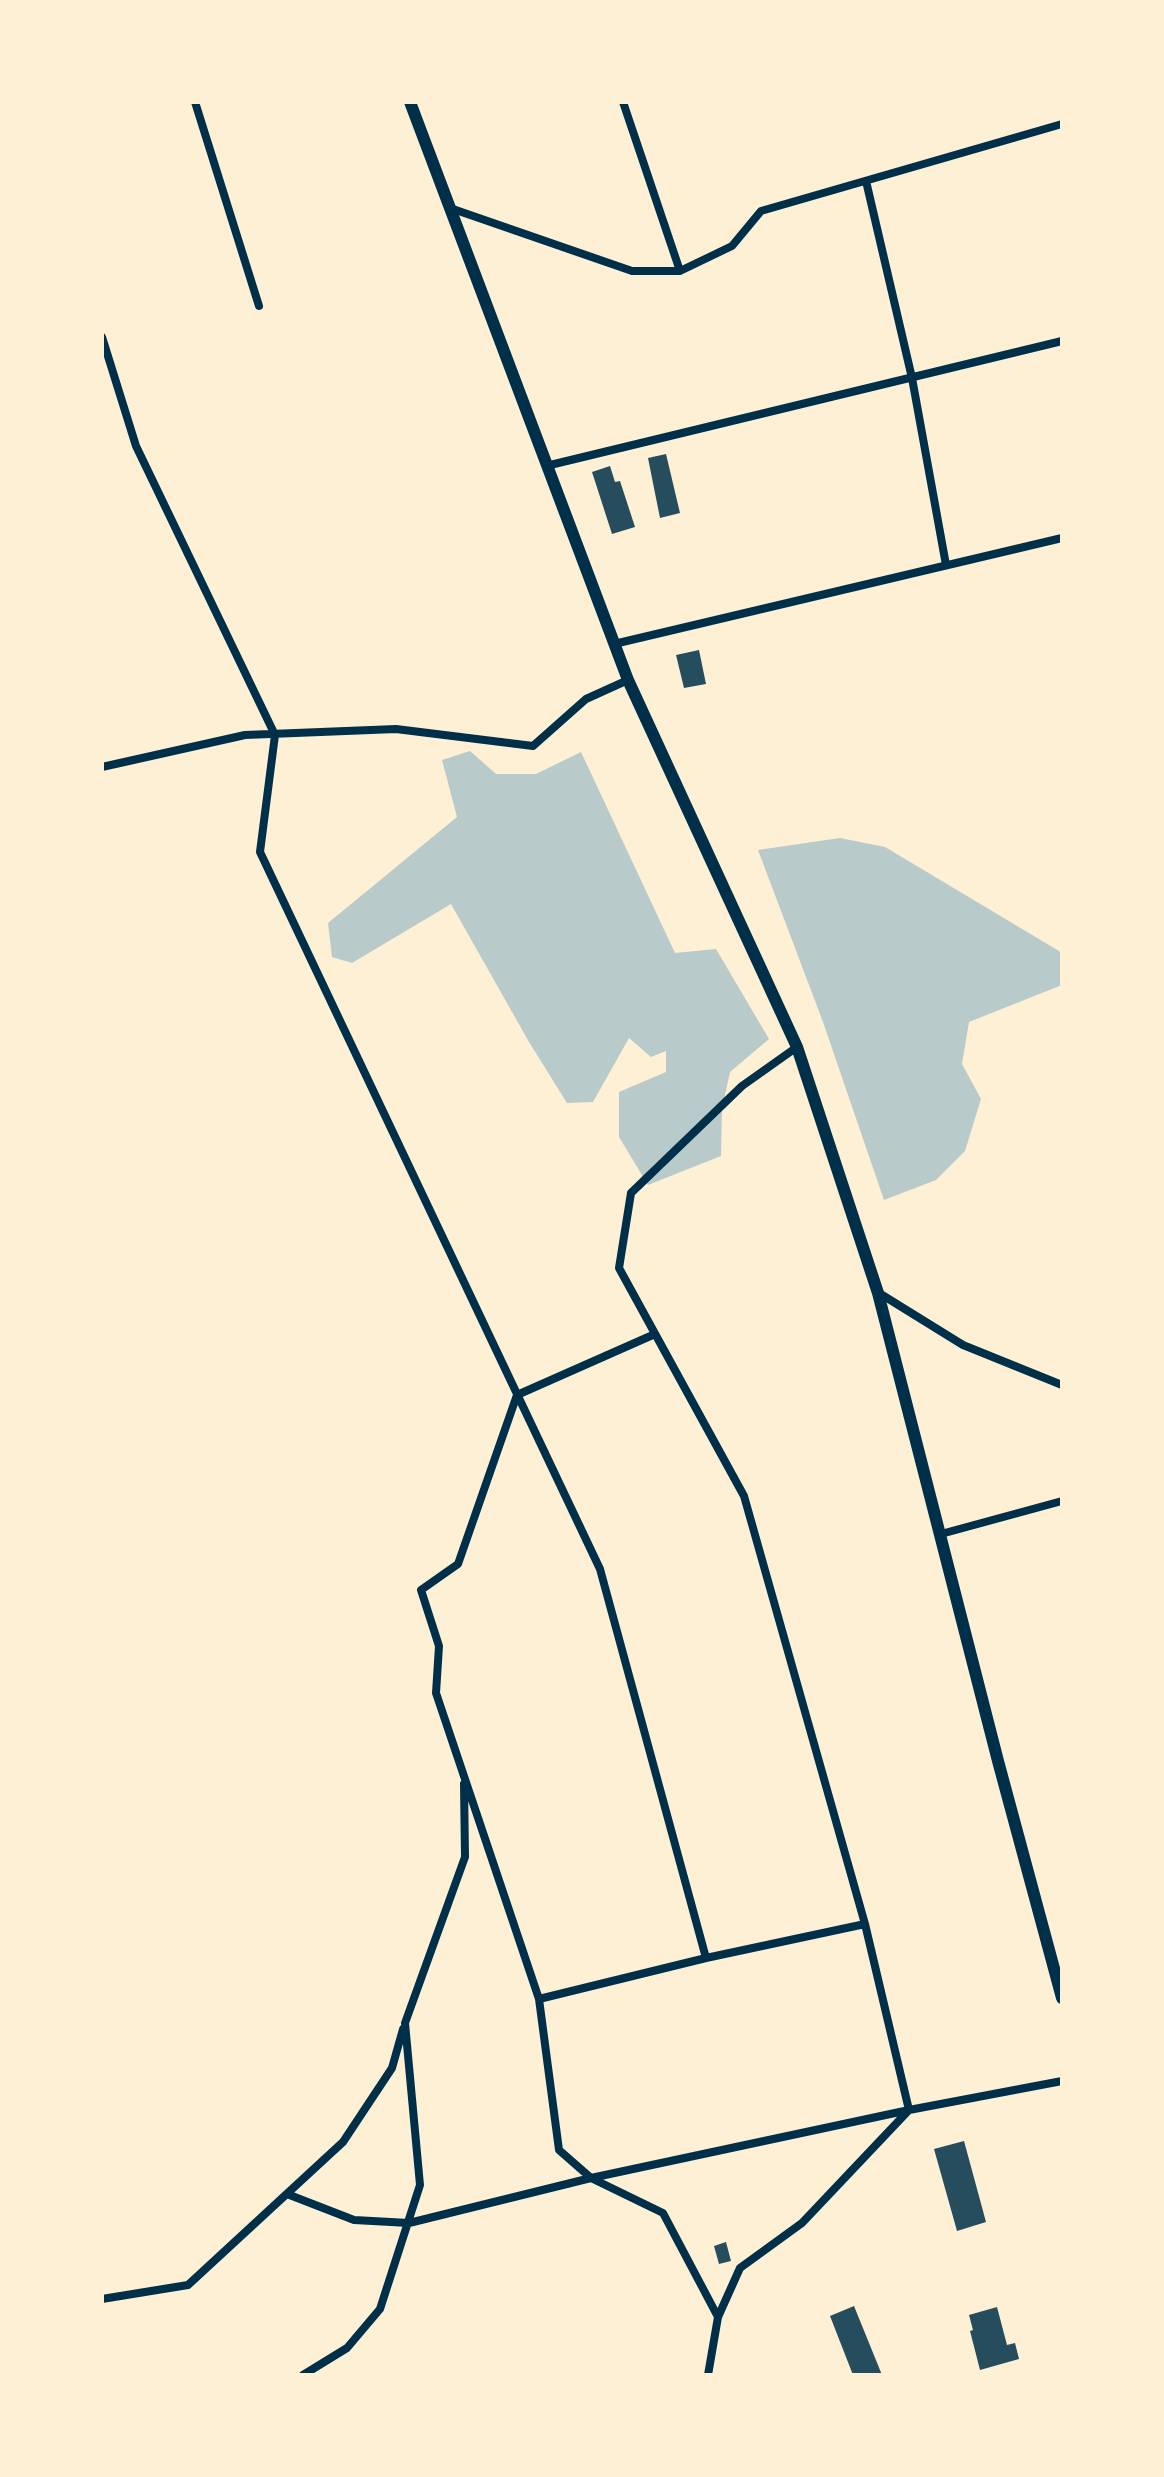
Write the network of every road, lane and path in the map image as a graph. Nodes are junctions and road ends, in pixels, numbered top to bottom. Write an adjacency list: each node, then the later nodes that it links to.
1 (195, 102): 8 (street)
2 (410, 102): 6 (main road)
3 (623, 102): 7 (street)
4 (1062, 124): 5 (street)
5 (866, 181): 7 (street); 11 (street)
6 (450, 208): 7 (street); 12 (main road)
7 (680, 271)
8 (259, 306)
9 (102, 337): 17 (street)
10 (1062, 341): 11 (street)
11 (912, 378): 12 (street); 14 (street)
12 (546, 466): 15 (main road)
13 (1062, 538): 14 (street)
14 (946, 565): 15 (street)
15 (614, 644): 16 (main road)
16 (628, 680): 17 (street); 19 (main road)
17 (275, 735): 18 (street); 23 (street)
18 (102, 767)
19 (797, 1047): 20 (main road); 21 (street)
20 (878, 1293): 22 (street); 25 (main road)
21 (655, 1334): 23 (street); 27 (street)
22 (1062, 1385)
23 (517, 1395): 26 (street); 28 (street)
24 (1062, 1501): 25 (street)
25 (941, 1534): 29 (main road)
26 (464, 1775): 30 (street); 31 (street)
27 (865, 1924): 28 (street); 33 (street)
28 (706, 1958): 30 (street)
29 (1062, 1998)
30 (539, 1999): 34 (street)
31 (405, 2023): 35 (street); 36 (street)
32 (1062, 2081): 33 (street)
33 (909, 2110): 34 (street); 38 (street)
34 (591, 2178): 36 (street); 38 (street)
35 (287, 2194): 36 (street); 37 (street)
36 (409, 2223): 39 (street)
37 (102, 2299)
38 (718, 2317): 40 (street)
39 (303, 2375)
40 (708, 2375)

